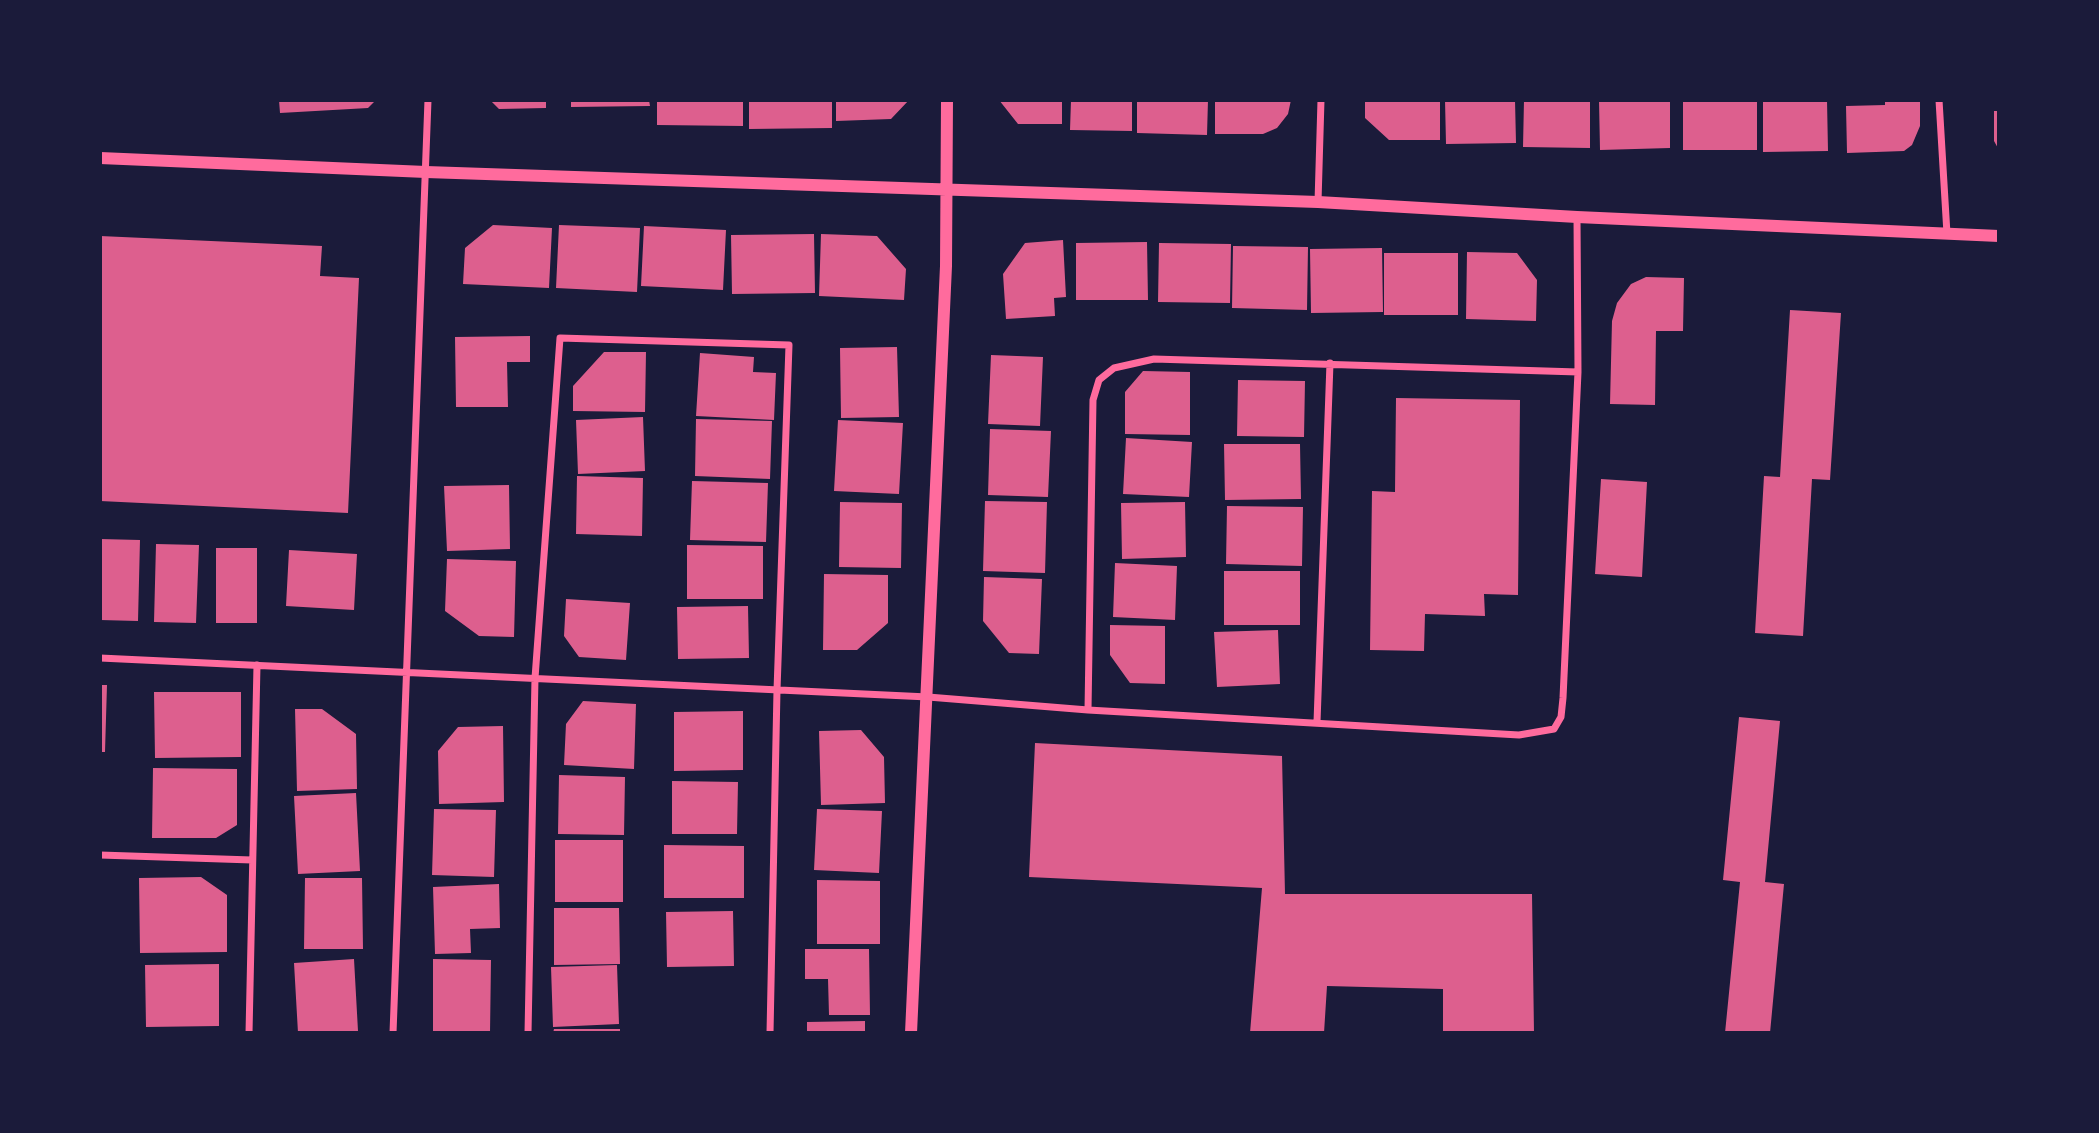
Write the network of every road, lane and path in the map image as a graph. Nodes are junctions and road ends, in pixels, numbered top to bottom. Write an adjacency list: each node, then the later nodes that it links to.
1 (428, 100): 6 (street)
2 (947, 100): 7 (street)
3 (1321, 100): 8 (street)
4 (1939, 100): 10 (street)
5 (100, 158): 6 (street)
6 (426, 172): 7 (street); 16 (street)
7 (946, 190): 8 (street); 19 (street)
8 (1318, 202): 9 (street)
9 (1577, 217): 10 (street); 13 (street)
10 (1947, 234): 11 (street)
11 (1999, 236)
12 (1330, 363): 13 (street); 20 (street); 21 (street)
13 (1578, 372): 21 (street)
14 (100, 658): 15 (street)
15 (257, 665): 16 (street); 23 (street)
16 (407, 672): 17 (street); 25 (street)
17 (535, 678): 18 (street); 18 (street); 26 (street)
18 (777, 690): 19 (street); 27 (street)
19 (928, 697): 20 (street); 28 (street)
20 (1088, 710): 21 (street)
21 (1317, 722)
22 (100, 855): 23 (street)
23 (253, 860): 24 (street)
24 (249, 1033)
25 (393, 1033)
26 (528, 1033)
27 (770, 1033)
28 (911, 1033)

